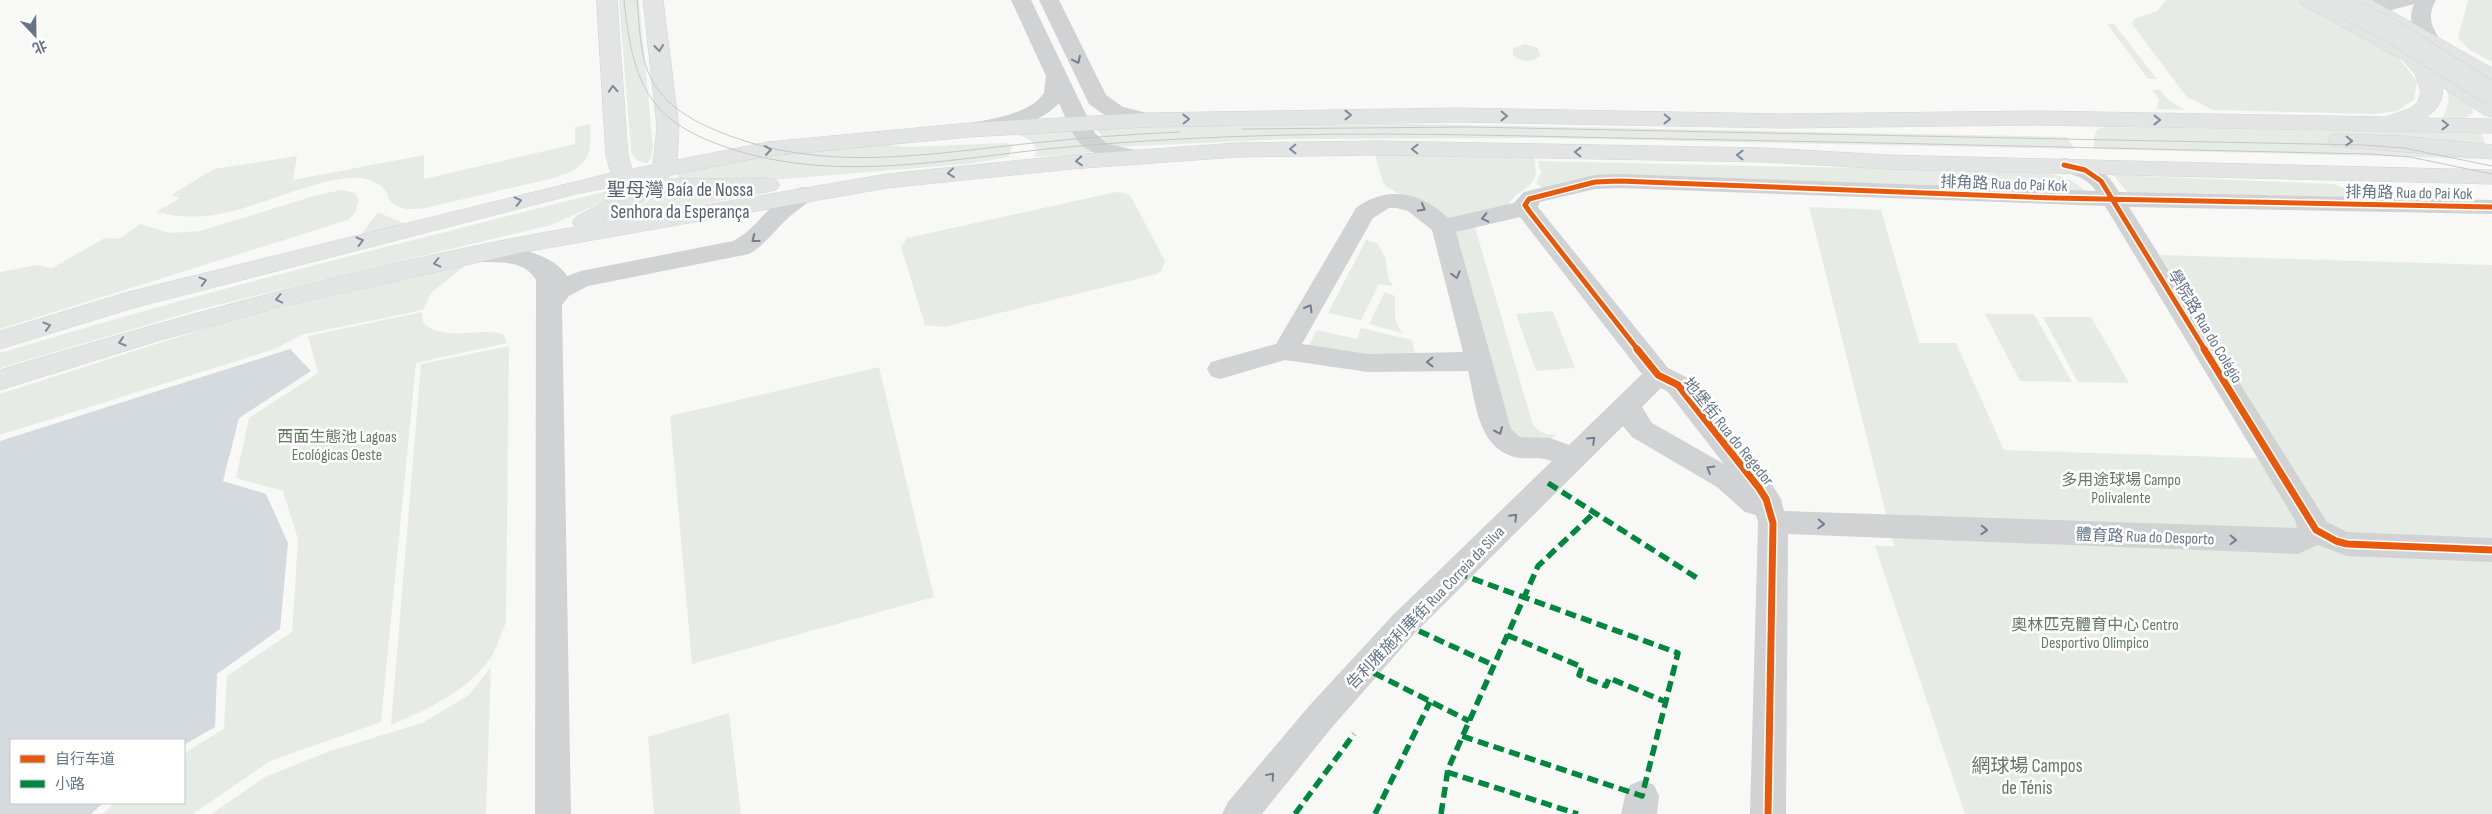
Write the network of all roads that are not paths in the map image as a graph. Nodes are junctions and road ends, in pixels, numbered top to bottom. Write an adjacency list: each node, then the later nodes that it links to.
1 (607, 0): 26 (main road, one-way to 1)
2 (654, 0): 24 (main road, one-way to 24)
3 (1021, 0): 15 (street)
4 (1032, 0): 11 (street)
5 (1049, 0): 11 (street)
6 (2308, 0): 13 (main road)
7 (2334, 0): 17 (main road, bridge)
8 (2407, 0): 10 (street)
9 (2426, 0): 12 (street)
10 (2360, 1): 12 (main road)
11 (1062, 28): 19 (street, one-way to 19)
12 (2430, 40): 14 (main road)
13 (2410, 56): 16 (main road); 22 (main road)
14 (2490, 77): 16 (main road)
15 (1056, 78): 21 (street); 25 (street)
16 (2451, 81): 18 (main road)
17 (2492, 94)
18 (2492, 110)
19 (1147, 120): 20 (main road, one-way to 20); 21 (main road)
20 (1784, 121): 22 (main road, one-way to 22); 28 (main road, one-way to 28)
21 (1078, 122): 25 (main road); 31 (street)
22 (2361, 123): 23 (main road, one-way to 23)
23 (2492, 126)
24 (668, 127): 30 (main road); 36 (main road)
25 (969, 130): 27 (main road)
26 (616, 137): 35 (main road); 39 (main road)
27 (875, 138): 30 (main road, one-way to 27); 34 (main road)
28 (2492, 152)
29 (1766, 155): 31 (main road, one-way to 31); 32 (main road); 33 (main road)
30 (720, 157): 36 (main road)
31 (1136, 157): 34 (main road, one-way to 34)
32 (2064, 165): 37 (main road); 41 (street, 學院路 Rua do Colégio)
33 (2492, 166)
34 (1000, 168): 38 (main road, one-way to 38)
35 (626, 177): 36 (main road); 39 (main road)
36 (656, 177): 38 (main road); 45 (main road)
37 (2492, 177)
38 (887, 181): 40 (main road)
39 (580, 186): 50 (main road, one-way to 39)
40 (803, 194): 45 (main road); 48 (street, one-way to 48)
41 (2114, 199): 42 (street, 排角路 Rua do Pai Kok); 43 (street, 排角路 Rua do Pai Kok); 58 (street, 學院路 Rua do Colégio)
42 (2492, 207)
43 (1526, 208): 44 (street, one-way to 44); 54 (street, 地堡街 Rua do Regedor)
44 (1443, 227): 51 (street, one-way to 44); 52 (street, one-way to 52)
45 (519, 245): 46 (main road)
46 (477, 254): 47 (street); 55 (main road, one-way to 55)
47 (541, 267): 48 (street); 49 (street)
48 (581, 279): 49 (street)
49 (550, 304): 61 (street)
50 (0, 340)
51 (1285, 351): 52 (street, one-way to 51); 53 (street)
52 (1479, 361): 57 (street, one-way to 57)
53 (1220, 369)
54 (1658, 374): 56 (street, 告利雅施利華街 Rua Correia da Silva); 59 (street, 地堡街 Rua do Regedor)
55 (0, 380)
56 (1628, 405): 57 (street, 告利雅施利華街 Rua Correia da Silva, one-way to 56); 59 (street, one-way to 56)
57 (1565, 467): 62 (street, 告利雅施利華街 Rua Correia da Silva, one-way to 57)
58 (2309, 521): 59 (street, 體育路 Rua do Desporto, one-way to 58); 60 (street)
59 (1773, 533): 63 (street, 地堡街 Rua do Regedor)
60 (2492, 550)
61 (553, 814)
62 (1240, 814)
63 (1768, 814)

